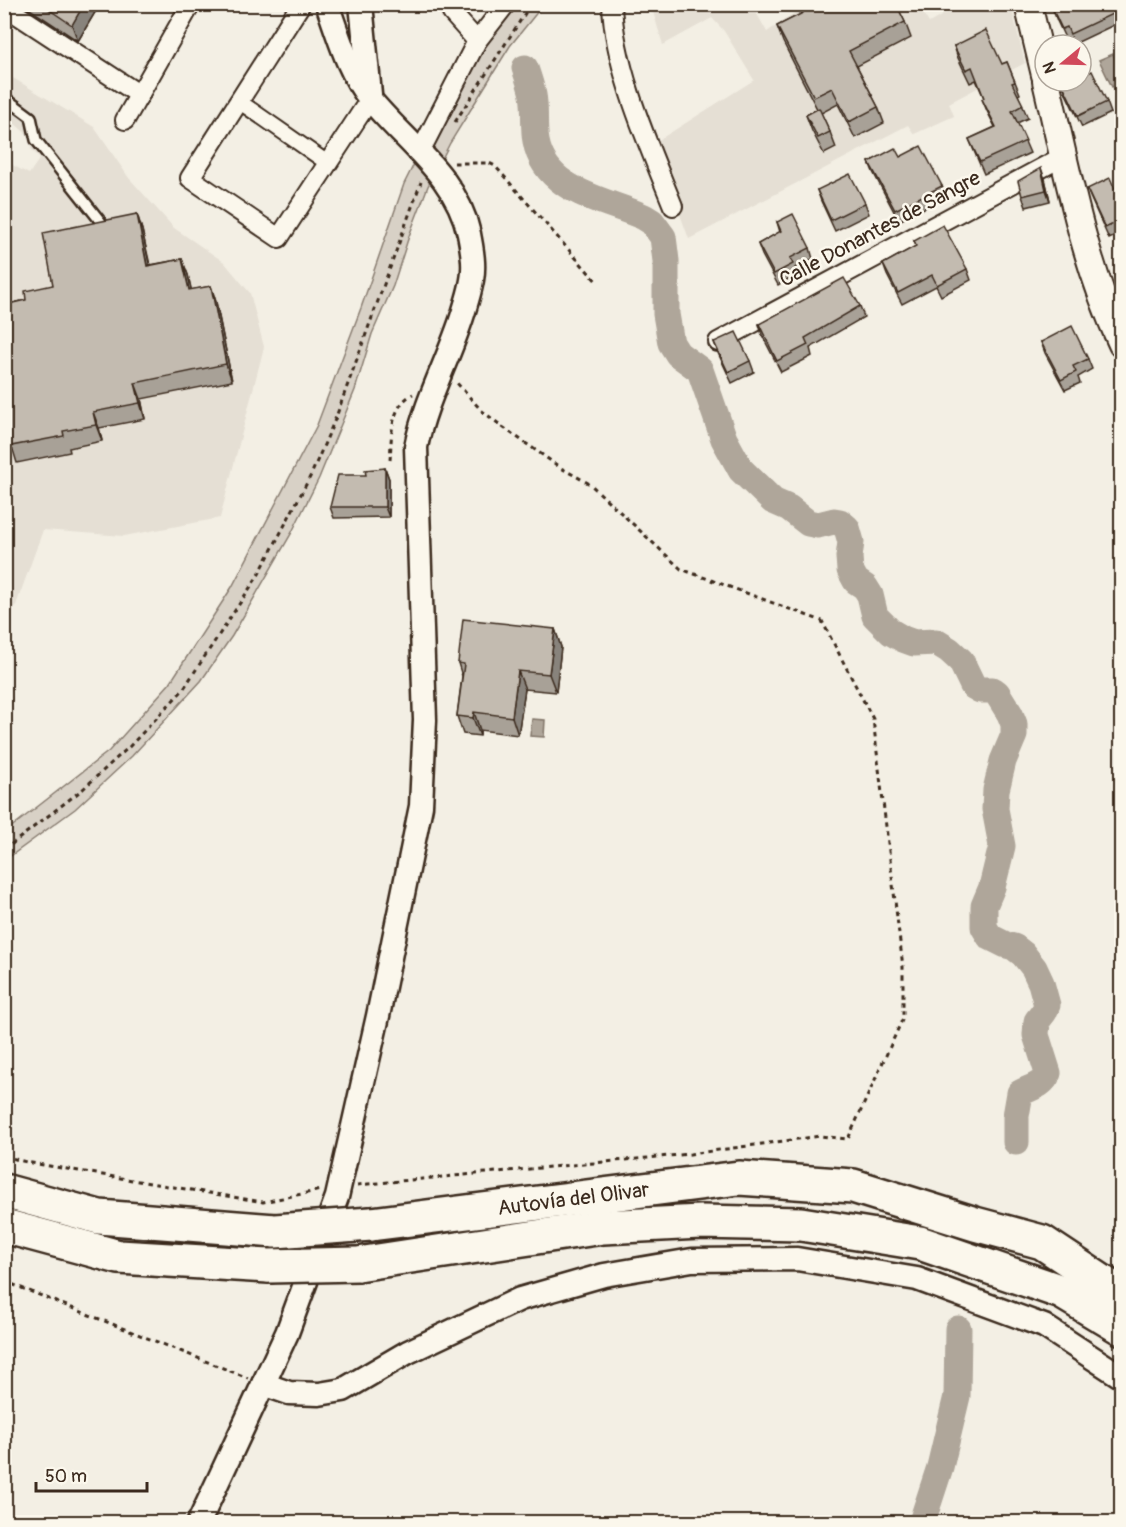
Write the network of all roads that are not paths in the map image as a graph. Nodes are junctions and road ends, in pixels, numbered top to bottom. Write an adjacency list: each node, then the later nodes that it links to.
1 (191, 4): 13 (street)
2 (301, 4): 16 (street)
3 (327, 4): 15 (street)
4 (361, 4): 15 (street)
5 (455, 4): 11 (street)
6 (506, 4): 11 (street)
7 (612, 4): 21 (street)
8 (1029, 4): 10 (main road)
9 (4, 6): 13 (street)
10 (1036, 33)
11 (477, 41): 19 (street)
12 (1049, 93): 18 (main road)
13 (140, 95): 17 (street)
14 (4, 97): 22 (lane)
15 (370, 99): 19 (street); 20 (street)
16 (240, 102): 20 (street); 20 (street)
17 (125, 120)
18 (1064, 156): 23 (street, Calle Donantes de Sangre); 24 (main road)
19 (428, 160): 32 (street)
20 (329, 164)
21 (673, 206)
22 (101, 222)
23 (718, 342)
24 (1122, 344)
25 (4, 1191): 27 (highway, Autovía del Olivar, bridge)
26 (4, 1226): 30 (highway, Autovía del Olivar, bridge)
27 (1042, 1242): 28 (highway); 29 (highway, Autovía del Olivar)
28 (1122, 1288)
29 (1122, 1295)
30 (1122, 1328)
31 (1122, 1377): 32 (street)
32 (263, 1384): 33 (street)
33 (199, 1522)

